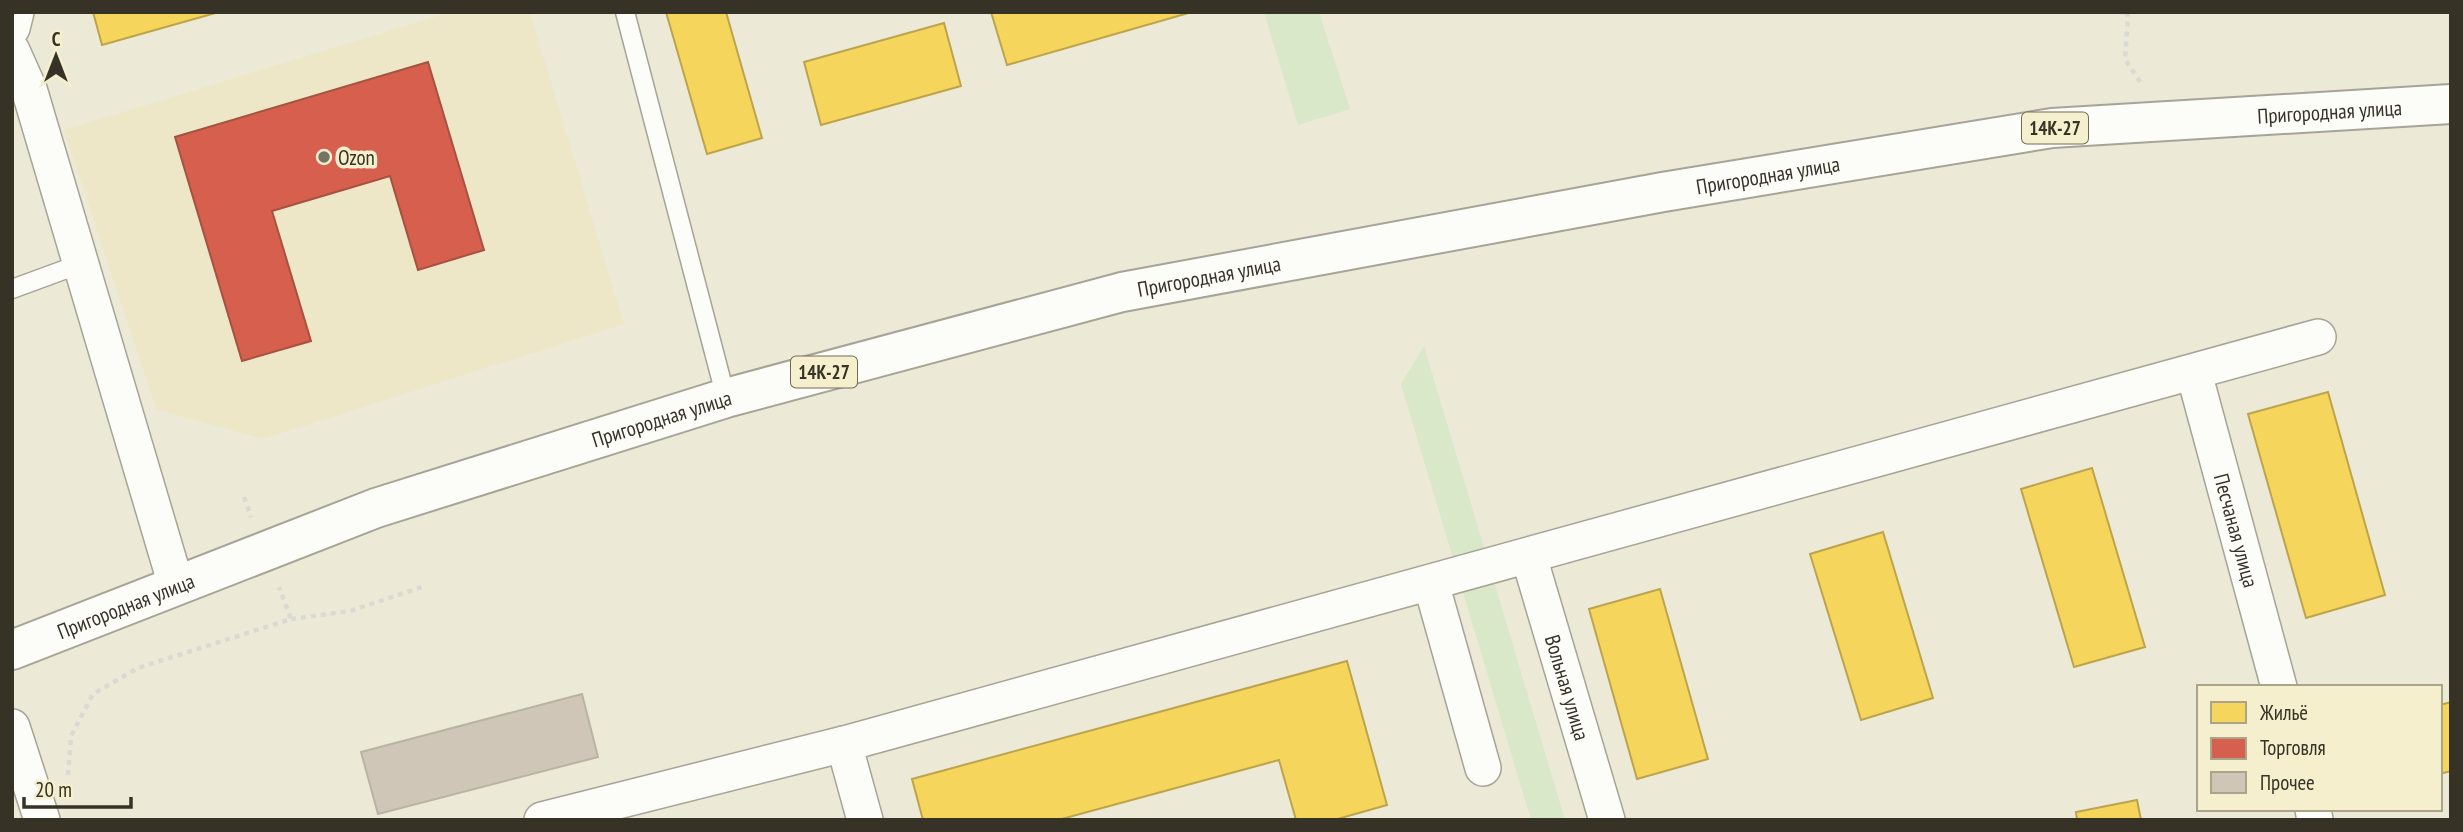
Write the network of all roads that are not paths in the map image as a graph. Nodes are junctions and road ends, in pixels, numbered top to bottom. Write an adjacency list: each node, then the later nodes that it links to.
1 (16, 12): 3 (street)
2 (625, 12): 10 (lane)
3 (12, 28)
4 (12, 51): 6 (street)
5 (2451, 104): 10 (main road, Пригородная улица / 14К-27)
6 (80, 264): 7 (lane); 13 (street)
7 (12, 289)
8 (2318, 337): 9 (street)
9 (2194, 373): 11 (street); 15 (street, Песчаная улица)
10 (726, 398): 13 (main road, Пригородная улица / 14К-27)
11 (1529, 557): 12 (street); 22 (street, Вольная улица)
12 (1431, 583): 17 (street); 18 (street)
13 (176, 584): 14 (main road, Пригородная улица / 14К-27)
14 (12, 650)
15 (2278, 685)
16 (12, 727): 19 (street)
17 (844, 744): 20 (street); 21 (street)
18 (1483, 768)
19 (42, 820)
20 (542, 820)
21 (865, 820)
22 (1607, 820)

